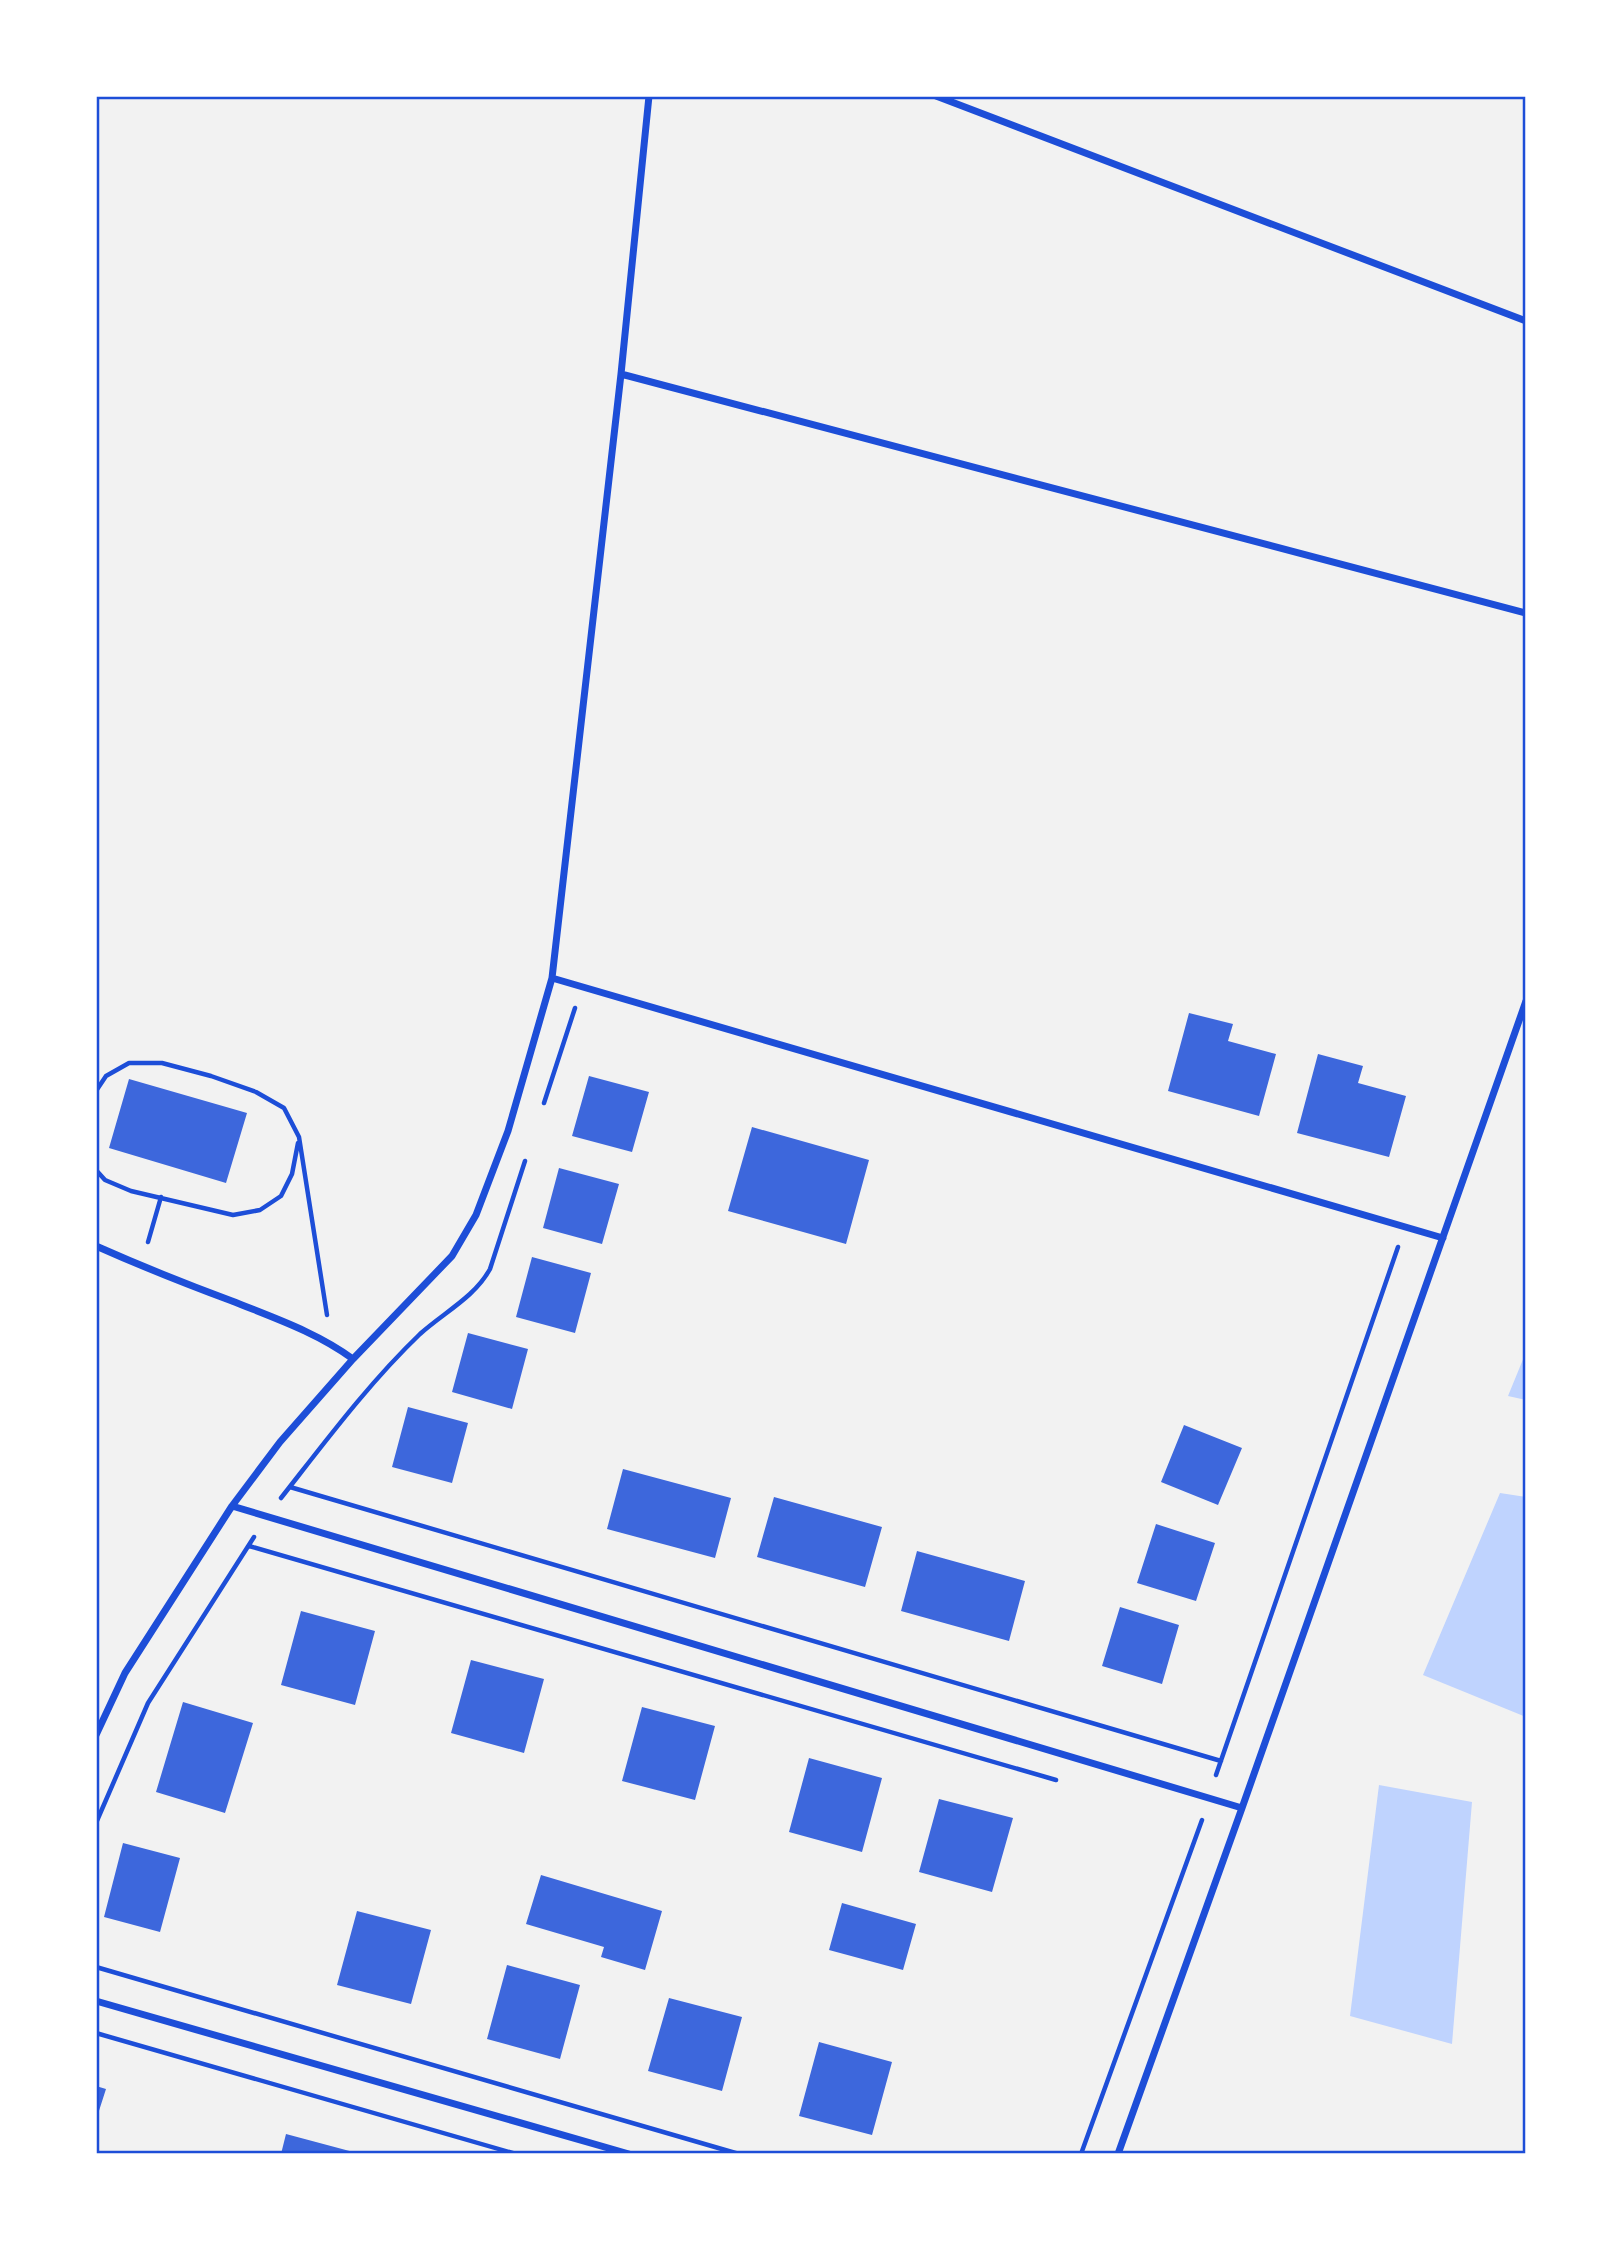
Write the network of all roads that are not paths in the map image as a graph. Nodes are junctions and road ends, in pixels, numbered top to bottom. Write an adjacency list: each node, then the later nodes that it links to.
1 (649, 96): 4 (street)
2 (936, 96): 3 (street)
3 (1526, 321)
4 (621, 374): 5 (street); 6 (street)
5 (1526, 613)
6 (552, 978): 8 (street); 10 (street)
7 (1526, 1001): 8 (street)
8 (1443, 1238): 13 (street)
9 (96, 1247): 10 (street)
10 (353, 1359): 11 (street)
11 (232, 1506): 12 (street); 13 (street)
12 (96, 1735)
13 (1242, 1808): 16 (street)
14 (96, 2001): 15 (street)
15 (629, 2154)
16 (1118, 2154)

